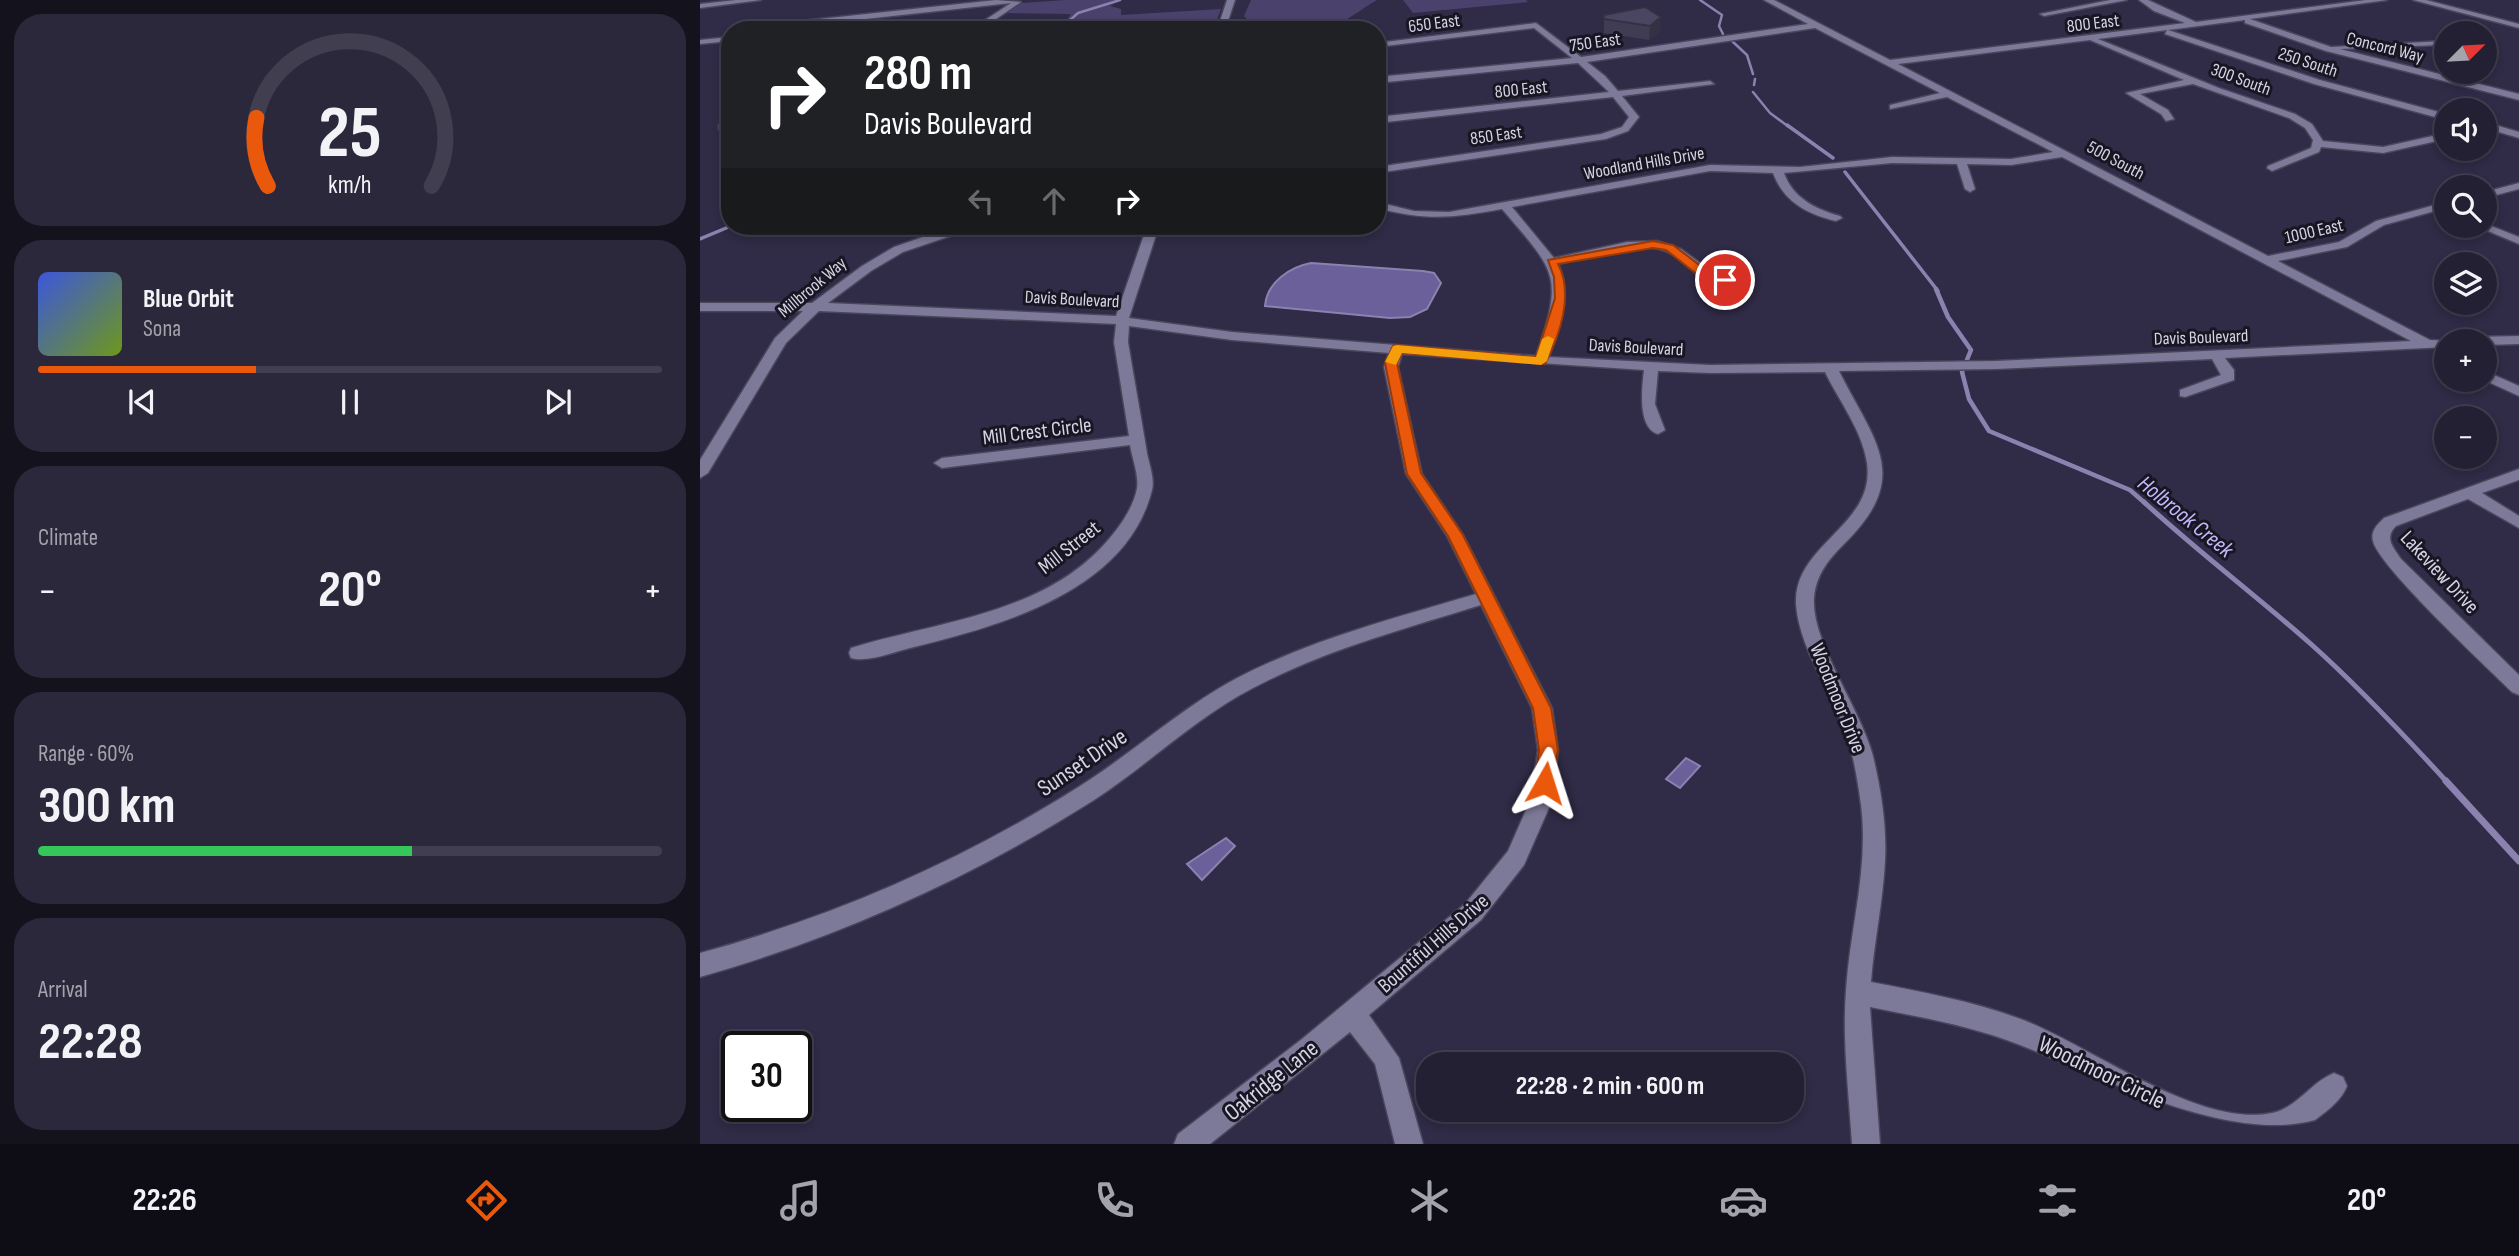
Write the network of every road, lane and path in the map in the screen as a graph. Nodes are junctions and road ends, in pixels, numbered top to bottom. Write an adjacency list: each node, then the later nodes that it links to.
1 (757, 0): 9 (street)
2 (1018, 0): 12 (street); 13 (street)
3 (1231, 0): 14 (street)
4 (1768, 0): 15 (street, 500 South)
5 (2123, 0): 10 (street)
6 (2143, 0): 16 (street)
7 (2383, 0): 11 (street, 800 East)
8 (2417, 0): 17 (street)
9 (700, 6)
10 (2044, 14)
11 (2245, 19): 16 (street, 800 East); 24 (street, Concord Way)
12 (820, 21)
13 (987, 21)
14 (1224, 21)
15 (1816, 25): 25 (street, 750 East); 26 (street, 500 South)
16 (2198, 25): 18 (street, 800 East)
17 (2519, 26)
18 (2161, 30): 19 (street, 800 East); 34 (street, 250 South)
19 (2090, 39): 26 (street, 800 East); 28 (street, 300 South)
20 (721, 40): 21 (street)
21 (700, 43)
22 (2434, 43): 24 (street)
23 (1386, 45): 25 (street, 650 East)
24 (2329, 49): 32 (street, Concord Way)
25 (1580, 60): 27 (street, 750 East); 30 (street)
26 (1889, 64): 31 (street, 500 South)
27 (1386, 79)
28 (2194, 81): 36 (street); 42 (street, 300 South)
29 (1710, 84): 30 (street, 800 East)
30 (1618, 94): 35 (street, 800 East); 46 (street, 850 East)
31 (1948, 94): 33 (street); 43 (street, 500 South)
32 (2519, 97)
33 (1893, 107)
34 (2434, 114)
35 (1386, 119)
36 (2169, 119)
37 (2514, 121): 38 (street)
38 (2497, 124)
39 (2497, 129): 40 (street)
40 (2519, 135)
41 (2434, 139): 42 (street)
42 (2318, 144): 45 (street)
43 (2062, 154): 44 (street, Woodland Hills Drive); 59 (street, 500 South)
44 (1961, 162): 47 (street, Woodland Hills Drive); 49 (street)
45 (2272, 168)
46 (1386, 169)
47 (1778, 171): 51 (street, Woodland Hills Drive); 54 (street)
48 (2519, 186): 50 (street)
49 (1970, 189)
50 (2497, 192)
51 (1505, 206): 52 (street, Woodland Hills Drive); 60 (street)
52 (1386, 208)
53 (2434, 210): 59 (street, 1000 East)
54 (1836, 218)
55 (2497, 232): 58 (street)
56 (934, 235): 62 (street, Millbrook Way)
57 (1150, 235): 64 (street, Mill Street)
58 (2519, 242)
59 (2266, 260): 67 (street, 500 South)
60 (1552, 262): 61 (street); 72 (street)
61 (1725, 280)
62 (816, 306): 63 (street, Davis Boulevard); 64 (street, Davis Boulevard); 81 (street, Millbrook Way)
63 (700, 307)
64 (1121, 320): 70 (street, Davis Boulevard); 79 (street, Mill Street)
65 (2497, 340): 66 (street)
66 (2519, 340)
67 (2427, 344): 68 (street, Davis Boulevard); 69 (street, 500 South); 71 (street, Davis Boulevard)
68 (2434, 344)
69 (2434, 348)
70 (1397, 349): 72 (street, Davis Boulevard); 85 (street, Bountiful Hills Drive)
71 (2216, 355): 74 (street, Davis Boulevard); 76 (street)
72 (1541, 361): 73 (street, Davis Boulevard)
73 (1651, 368): 74 (street, Davis Boulevard); 78 (street)
74 (1831, 370): 89 (street, Woodmoor Drive)
75 (2497, 381): 77 (street)
76 (2185, 393)
77 (2519, 393)
78 (1658, 430)
79 (1137, 440): 80 (street, Mill Crest Circle); 86 (street, Mill Street)
80 (942, 463)
81 (700, 473)
82 (2519, 474): 83 (street, Lakeview Drive)
83 (2470, 492): 84 (street); 87 (street, Lakeview Drive)
84 (2519, 523)
85 (1488, 597): 88 (street, Sunset Drive); 90 (street, Bountiful Hills Drive)
86 (858, 653)
87 (2519, 687)
88 (700, 965)
89 (1858, 992): 91 (street, Woodmoor Circle); 94 (street, Woodmoor Drive)
90 (1352, 1013): 92 (street, Oakridge Lane); 93 (street)
91 (2334, 1086)
92 (1188, 1144)
93 (1409, 1144)
94 (1866, 1144)

